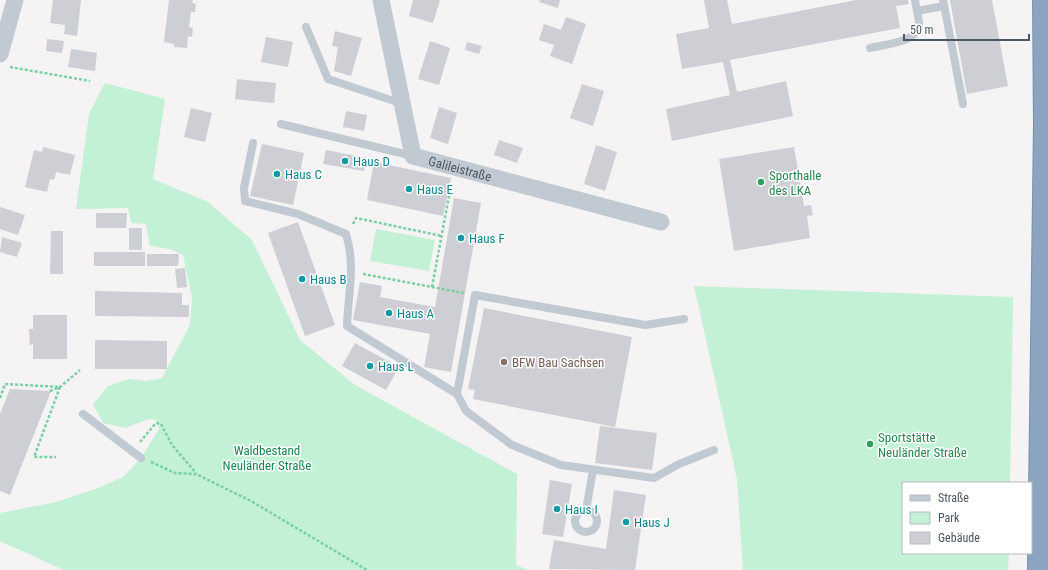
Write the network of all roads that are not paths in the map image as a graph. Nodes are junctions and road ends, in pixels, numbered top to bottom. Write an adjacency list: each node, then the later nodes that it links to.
1 (15, 0): 9 (street)
2 (381, 0): 10 (street, Galileistraße)
3 (915, 0): 6 (lane)
4 (1044, 0): 23 (highway)
5 (944, 3): 6 (lane); 11 (lane)
6 (917, 11): 8 (lane)
7 (306, 27): 10 (lane)
8 (870, 48)
9 (4, 60)
10 (400, 103): 14 (street, Galileistraße)
11 (963, 104)
12 (281, 124): 14 (lane)
13 (253, 143): 17 (lane)
14 (413, 156): 15 (street, Galileistraße)
15 (661, 222)
16 (684, 319): 17 (lane)
17 (457, 394): 21 (lane)
18 (83, 414): 20 (lane)
19 (714, 450): 21 (lane)
20 (141, 458)
21 (593, 470): 22 (lane)
22 (586, 510)
23 (1039, 570)

